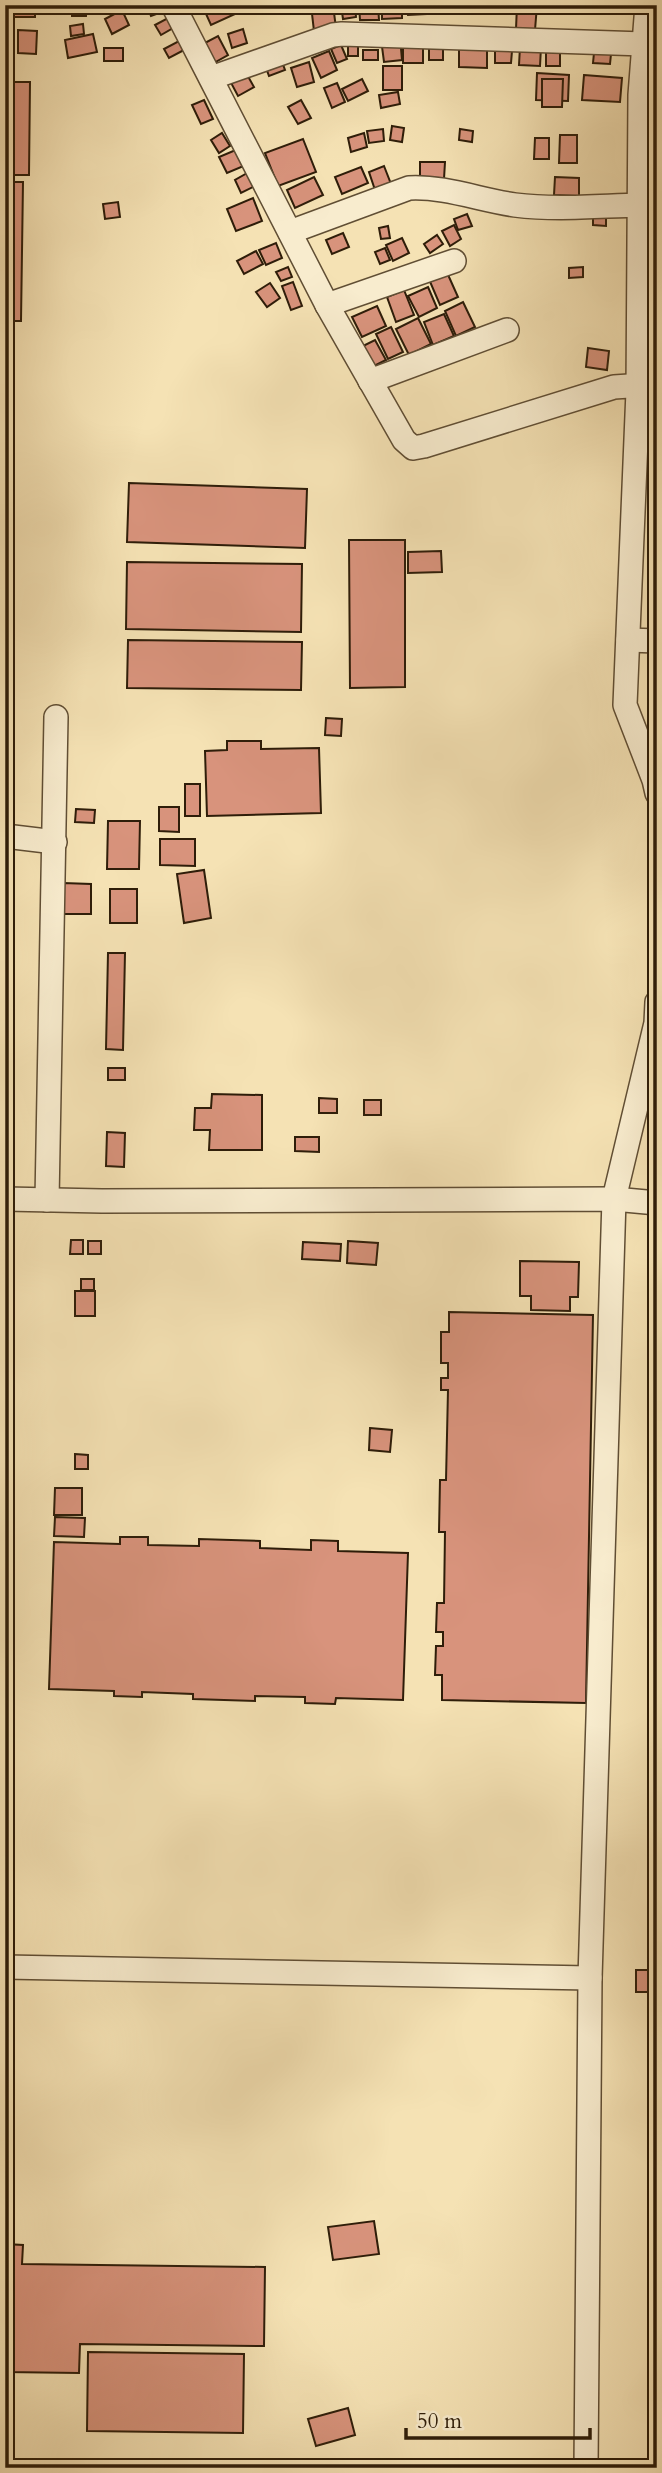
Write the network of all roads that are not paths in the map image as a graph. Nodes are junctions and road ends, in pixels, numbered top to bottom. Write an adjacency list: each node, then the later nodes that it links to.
1 (173, 5): 4 (street)
2 (647, 5): 3 (street)
3 (644, 44): 4 (street); 5 (street)
4 (211, 78): 6 (street)
5 (639, 205): 6 (street); 7 (street)
6 (290, 232): 10 (street)
7 (639, 260): 9 (street); 13 (street)
8 (454, 261): 10 (street)
9 (657, 277)
10 (327, 305): 12 (street)
11 (507, 330): 12 (street)
12 (370, 381): 13 (street)
13 (638, 391): 14 (street)
14 (628, 639): 15 (street); 17 (street)
15 (657, 641)
16 (56, 717): 19 (street)
17 (657, 793)
18 (5, 836): 19 (street)
19 (55, 842): 23 (street)
20 (657, 1002): 22 (street)
21 (5, 1199): 23 (street)
22 (614, 1199): 23 (street); 24 (street); 26 (street)
23 (47, 1200)
24 (657, 1203)
25 (5, 1967): 26 (street)
26 (590, 1978): 27 (street)
27 (586, 2468)

